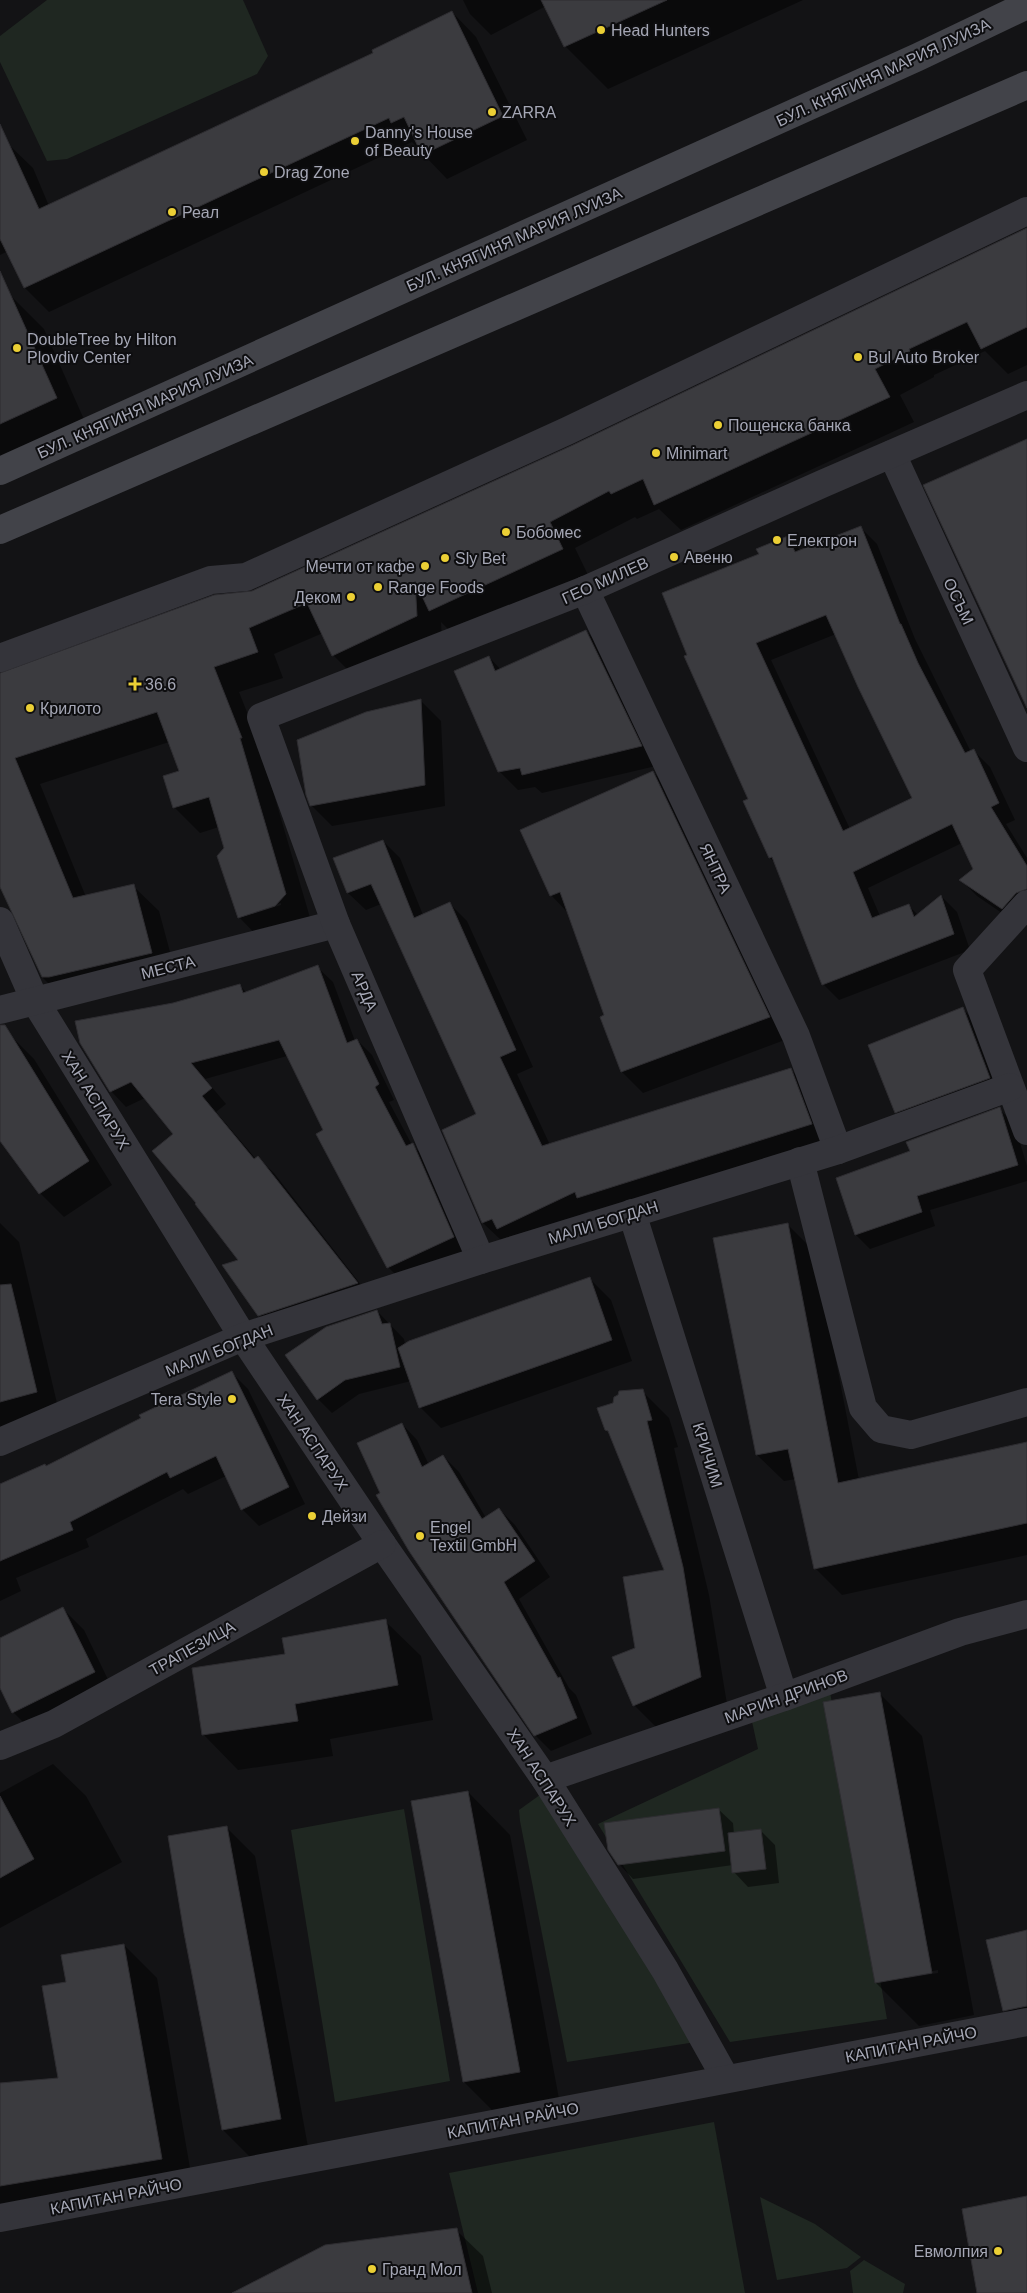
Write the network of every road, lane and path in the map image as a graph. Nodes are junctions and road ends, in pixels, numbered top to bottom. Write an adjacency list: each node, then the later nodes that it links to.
1 (1027, 5): 6 (main road, БУЛ. КНЯГИНЯ МАРИЯ ЛУИЗА)
2 (1027, 85): 7 (main road)
3 (1027, 211): 9 (street)
4 (1027, 395): 5 (street, ГЕО МИЛЕВ)
5 (892, 454): 8 (street, ГЕО МИЛЕВ); 11 (street, ОСЪМ)
6 (0, 471)
7 (0, 530)
8 (585, 590): 10 (street, ГЕО МИЛЕВ); 19 (street, ЯНТРА)
9 (0, 658)
10 (261, 717): 14 (street, АРДА)
11 (1027, 748)
12 (1027, 904): 17 (street)
13 (0, 921): 15 (street, ХАН АСПАРУХ)
14 (336, 924): 15 (street, МЕСТА); 22 (street, АРДА)
15 (35, 1002): 16 (street, МЕСТА); 23 (street, ХАН АСПАРУХ)
16 (0, 1010)
17 (1010, 1087): 18 (street); 19 (street, МАЛИ БОГДАН)
18 (1027, 1131)
19 (838, 1150): 20 (street, МАЛИ БОГДАН)
20 (800, 1161): 21 (street, МАЛИ БОГДАН); 24 (street)
21 (632, 1213): 22 (street, МАЛИ БОГДАН); 28 (street, КРИЧИМ)
22 (481, 1260): 23 (street, МАЛИ БОГДАН)
23 (243, 1337): 25 (street, МАЛИ БОГДАН); 26 (street, ХАН АСПАРУХ)
24 (1027, 1402)
25 (0, 1442)
26 (382, 1544): 29 (street, ТРАПЕЗИЦА); 30 (street, ХАН АСПАРУХ)
27 (1027, 1614): 28 (street, МАРИН ДРИНОВ)
28 (784, 1697): 30 (street, МАРИН ДРИНОВ)
29 (0, 1746)
30 (546, 1778): 32 (street, ХАН АСПАРУХ)
31 (1027, 2022): 32 (street, КАПИТАН РАЙЧО)
32 (726, 2079): 33 (street, КАПИТАН РАЙЧО)
33 (0, 2218)

